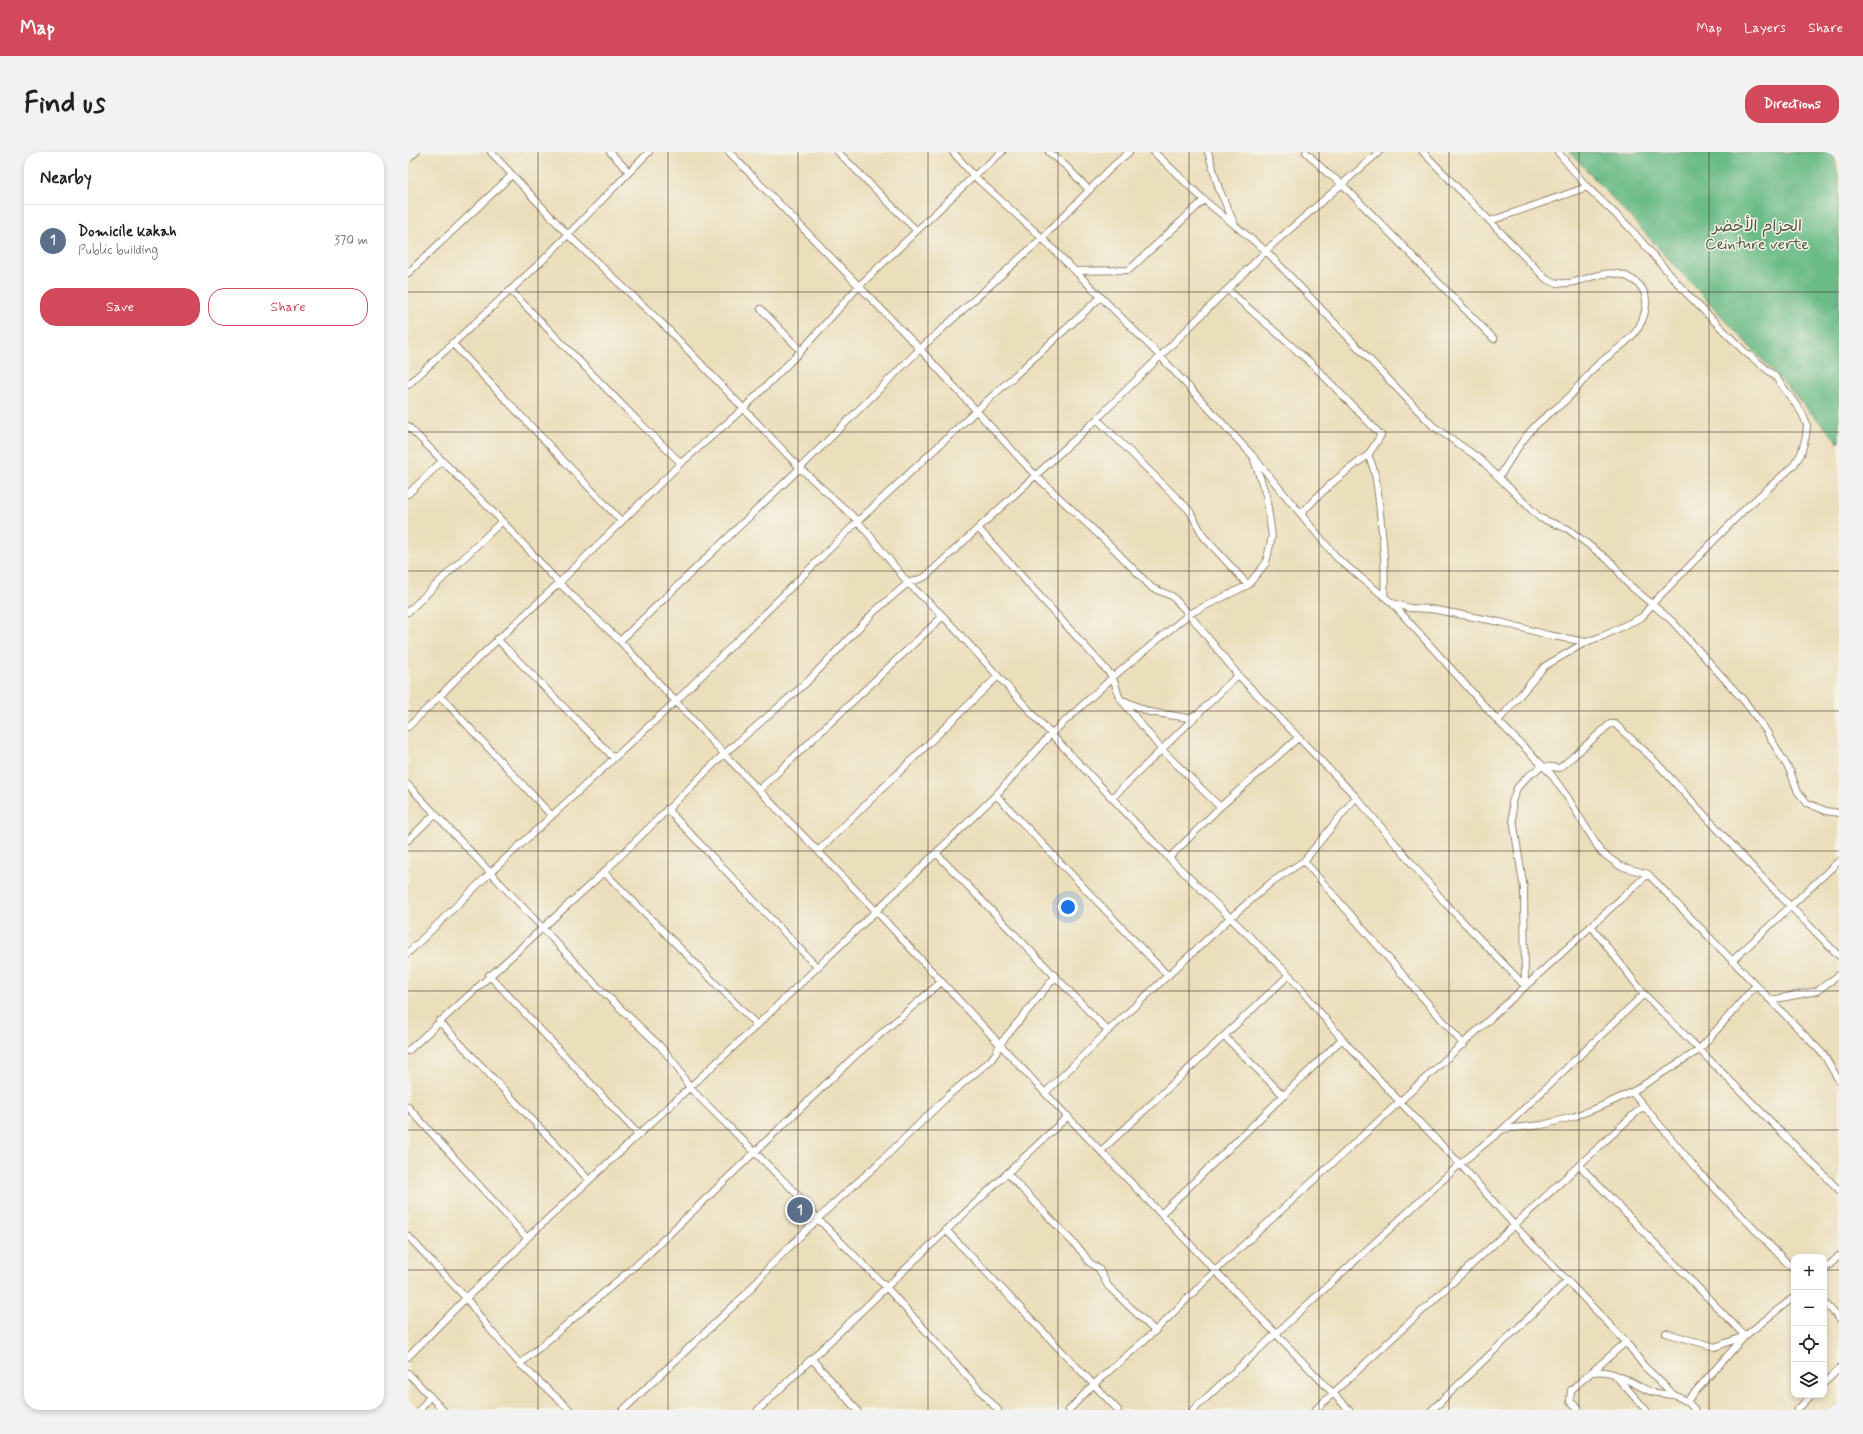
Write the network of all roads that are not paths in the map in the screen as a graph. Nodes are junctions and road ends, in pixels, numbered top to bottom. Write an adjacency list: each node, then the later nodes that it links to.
1 (416, 152): 17 (street)
2 (491, 152): 19 (street)
3 (610, 152): 18 (street)
4 (649, 152): 18 (street)
5 (729, 152): 33 (street)
6 (838, 152): 27 (street)
7 (953, 152): 20 (street)
8 (1002, 152): 20 (street)
9 (1049, 152): 23 (street)
10 (1129, 152): 23 (street)
11 (1154, 152): 24 (street)
12 (1208, 152): 26 (street)
13 (1306, 152): 21 (street)
14 (1379, 152): 21 (street)
15 (1423, 152): 25 (street)
16 (1558, 152): 22 (street)
17 (408, 159)
18 (628, 171): 28 (street)
19 (512, 175): 28 (street); 32 (street)
20 (974, 176): 27 (street); 29 (street)
21 (1341, 183): 30 (street); 38 (street)
22 (1587, 187): 25 (street); 66 (street)
23 (1089, 190): 29 (street)
24 (1204, 200): 26 (street); 31 (street)
25 (1490, 221): 54 (street)
26 (1235, 227): 30 (street)
27 (917, 231): 33 (street)
28 (568, 235): 34 (street); 44 (street)
29 (1042, 238): 31 (street); 40 (street)
30 (1266, 251): 35 (street); 54 (street)
31 (1075, 271): 36 (street)
32 (408, 273)
33 (858, 287): 40 (street); 41 (street)
34 (510, 290): 39 (street); 51 (street)
35 (1228, 290): 42 (street); 49 (street)
36 (1101, 297): 42 (street); 45 (street)
37 (761, 309): 41 (street)
38 (1494, 339)
39 (452, 343): 43 (street); 58 (street)
40 (920, 349): 45 (street); 52 (street)
41 (801, 351): 44 (street)
42 (1160, 356): 46 (street); 48 (street)
43 (408, 384)
44 (743, 408): 51 (street); 52 (street)
45 (977, 410): 53 (street); 59 (street)
46 (1097, 419): 53 (street); 63 (street)
47 (408, 426): 50 (street)
48 (1252, 455): 56 (street); 63 (street)
49 (1368, 455): 56 (street); 64 (street)
50 (442, 461): 55 (street); 57 (street)
51 (682, 463): 58 (street)
52 (800, 468): 59 (street); 71 (street)
53 (1035, 475): 60 (street); 68 (street)
54 (1499, 477): 66 (street)
55 (408, 494)
56 (1301, 514): 64 (street)
57 (502, 521): 61 (street); 67 (street)
58 (621, 521): 61 (street)
59 (858, 521): 62 (street); 78 (street)
60 (978, 528): 62 (street); 75 (street)
61 (559, 583): 70 (street); 71 (street)
62 (908, 583): 69 (street); 85 (street)
63 (1248, 585): 68 (street)
64 (1384, 596): 65 (street)
65 (1392, 603): 72 (street); 80 (street)
66 (1652, 604): 72 (street); 95 (street)
67 (408, 612)
68 (1189, 614): 73 (street); 75 (street)
69 (943, 616): 74 (street); 89 (street)
70 (497, 639): 76 (street); 86 (street)
71 (620, 641): 78 (street)
72 (1586, 642): 80 (street)
73 (1238, 675): 79 (street); 83 (street)
74 (998, 676): 82 (street); 99 (street)
75 (1113, 677): 77 (street); 82 (street)
76 (440, 696): 81 (street); 97 (street)
77 (1124, 700): 79 (street); 84 (street)
78 (676, 701): 85 (street); 86 (street)
79 (1198, 714): 84 (street)
80 (1498, 721): 87 (street)
81 (408, 727)
82 (1051, 734): 90 (street); 92 (street)
83 (1298, 738): 91 (street); 93 (street)
84 (1162, 750): 92 (street); 93 (street)
85 (724, 754): 89 (street); 94 (street)
86 (614, 758): 97 (street)
87 (1542, 766): 106 (street); 107 (street); 122 (street)
88 (408, 785): 96 (street)
89 (759, 790): 99 (street)
90 (996, 795): 100 (street); 119 (street)
91 (1356, 797): 102 (street); 122 (street)
92 (1112, 798): 101 (street)
93 (1220, 807): 101 (street)
94 (667, 809): 105 (street); 115 (street)
95 (1839, 813)
96 (435, 814): 98 (street); 104 (street)
97 (552, 816): 104 (street)
98 (408, 840)
99 (818, 851): 108 (street)
100 (936, 853): 108 (street); 120 (street)
101 (1169, 858): 109 (street)
102 (1304, 861): 109 (street); 132 (street)
103 (1839, 861): 107 (street)
104 (491, 872): 110 (street); 112 (street)
105 (604, 872): 110 (street); 127 (street)
106 (1648, 874): 111 (street); 114 (street)
107 (1790, 906): 113 (street); 114 (street)
108 (876, 911): 115 (street); 121 (street)
109 (1230, 918): 117 (street); 119 (street)
110 (542, 927): 118 (street); 136 (street)
111 (1592, 927): 122 (street); 124 (street)
112 (408, 953)
113 (1839, 956)
114 (1732, 961): 123 (street)
115 (817, 967): 127 (street)
116 (1839, 974): 125 (street)
117 (1289, 975): 129 (street); 130 (street)
118 (489, 976): 126 (street); 145 (street)
119 (1168, 976): 128 (street)
120 (1055, 977): 128 (street); 131 (street)
121 (941, 982): 131 (street); 147 (street)
122 (1525, 986): 132 (street)
123 (1756, 986): 125 (street); 134 (street)
124 (1644, 994): 134 (street); 144 (street)
125 (1771, 1000): 135 (street)
126 (439, 1021): 133 (street); 151 (street)
127 (757, 1025): 136 (street)
128 (1108, 1031): 138 (street)
129 (1225, 1036): 139 (street); 146 (street)
130 (1342, 1039): 139 (street); 140 (street)
131 (1000, 1044): 138 (street); 154 (street)
132 (1464, 1045): 140 (street)
133 (408, 1050)
134 (1699, 1050): 137 (street); 152 (street)
135 (1839, 1081)
136 (689, 1087): 145 (street); 147 (street)
137 (1632, 1092): 142 (street); 144 (street)
138 (1045, 1093): 143 (street)
139 (1284, 1096): 153 (street)
140 (1400, 1102): 148 (street); 162 (street)
141 (408, 1106): 158 (street)
142 (1643, 1106): 149 (street); 160 (street)
143 (1068, 1116): 146 (street); 150 (street)
144 (1503, 1129): 148 (street)
145 (638, 1134): 151 (street)
146 (1101, 1151): 153 (street)
147 (756, 1152): 154 (street); 176 (street)
148 (1460, 1164): 155 (street); 171 (street)
149 (1579, 1165): 155 (street); 172 (street)
150 (1007, 1173): 156 (street); 169 (street)
151 (589, 1180): 158 (street)
152 (1839, 1190)
153 (1162, 1213): 162 (street)
154 (818, 1219): 164 (street); 191 (street)
155 (1514, 1225): 163 (street); 183 (street)
156 (946, 1230): 164 (street); 182 (street)
157 (409, 1238): 165 (street)
158 (527, 1238): 165 (street)
159 (1839, 1256): 161 (street)
160 (1791, 1267)
161 (1827, 1267)
162 (1216, 1270): 169 (street); 171 (street)
163 (1568, 1280): 173 (street); 200 (street)
164 (886, 1287): 175 (street); 194 (street)
165 (466, 1298): 174 (street); 176 (street)
166 (1791, 1298): 172 (street)
167 (1827, 1305): 168 (street)
168 (1839, 1318)
169 (1155, 1331): 182 (street)
170 (1666, 1333): 172 (street)
171 (1276, 1334): 183 (street); 197 (street)
172 (1746, 1336): 187 (street)
173 (1626, 1342): 178 (street); 184 (street)
174 (408, 1357)
175 (812, 1359): 192 (street); 193 (street)
176 (520, 1364): 190 (street)
177 (1839, 1369): 181 (street)
178 (1592, 1372): 180 (street); 201 (street)
179 (408, 1373): 185 (street)
180 (1614, 1374): 184 (street); 202 (street)
181 (1827, 1381)
182 (1093, 1385): 195 (street); 196 (street)
183 (1334, 1393): 198 (street); 199 (street)
184 (1674, 1395): 187 (street)
185 (430, 1396): 188 (street); 189 (street)
186 (1809, 1398): 204 (street)
187 (1687, 1400): 203 (street)
188 (420, 1410)
189 (443, 1410)
190 (570, 1410)
191 (623, 1410)
192 (758, 1410)
193 (857, 1410)
194 (998, 1410)
195 (1069, 1410)
196 (1118, 1410)
197 (1193, 1410)
198 (1316, 1410)
199 (1349, 1410)
200 (1432, 1410)
201 (1580, 1410)
202 (1646, 1410)
203 (1695, 1410)
204 (1797, 1410)

